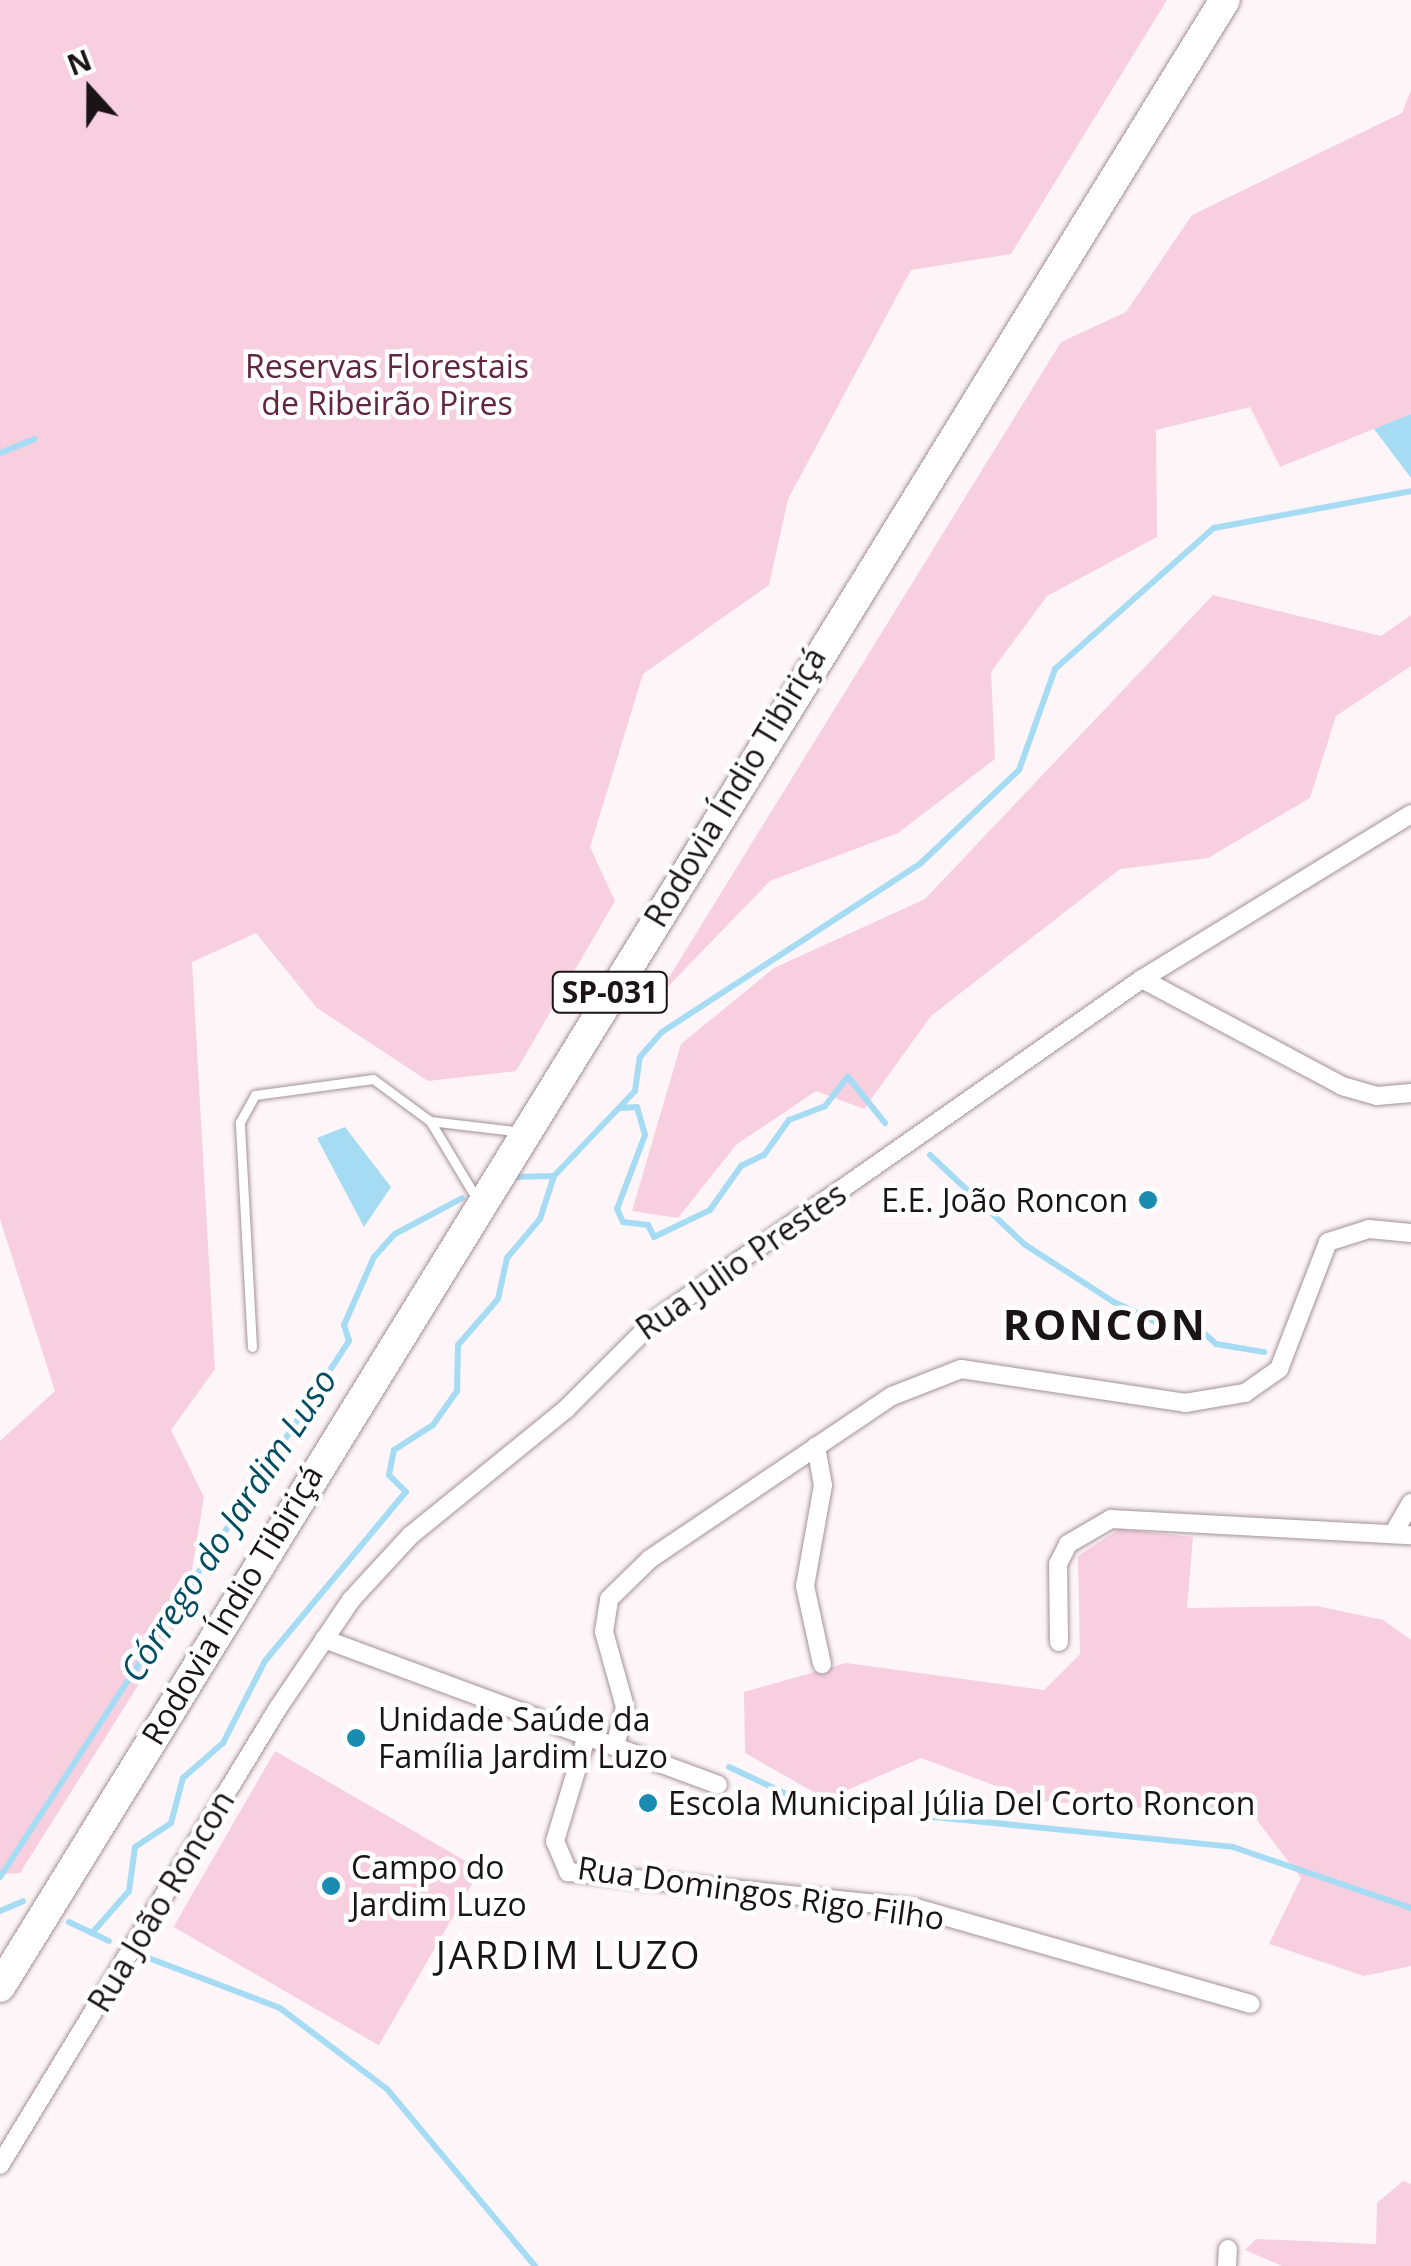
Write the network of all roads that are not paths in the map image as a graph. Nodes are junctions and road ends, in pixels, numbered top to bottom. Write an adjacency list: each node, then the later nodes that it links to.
1 (1225, 0): 6 (highway, Rodovia Índio Tibiriçá / SP-031)
2 (1410, 821): 3 (street, Rua Julio Prestes)
3 (1142, 979): 4 (street); 13 (street, Rua Julio Prestes)
4 (1411, 1093)
5 (430, 1121): 6 (lane); 7 (lane); 9 (lane)
6 (523, 1132): 7 (highway, Rodovia Índio Tibiriçá / SP-031)
7 (479, 1202): 19 (highway, Rodovia Índio Tibiriçá / SP-031)
8 (1411, 1233): 10 (street)
9 (252, 1347)
10 (816, 1446): 15 (street); 17 (street)
11 (1411, 1502): 12 (street)
12 (1402, 1534): 14 (street)
13 (324, 1638): 16 (street); 21 (street, Rua João Roncon)
14 (1059, 1642)
15 (822, 1664)
16 (587, 1734): 17 (street); 20 (street, Rua Domingos Rigo Filho)
17 (615, 1746): 18 (street)
18 (718, 1786)
19 (0, 1987)
20 (1250, 2004)
21 (0, 2165)

